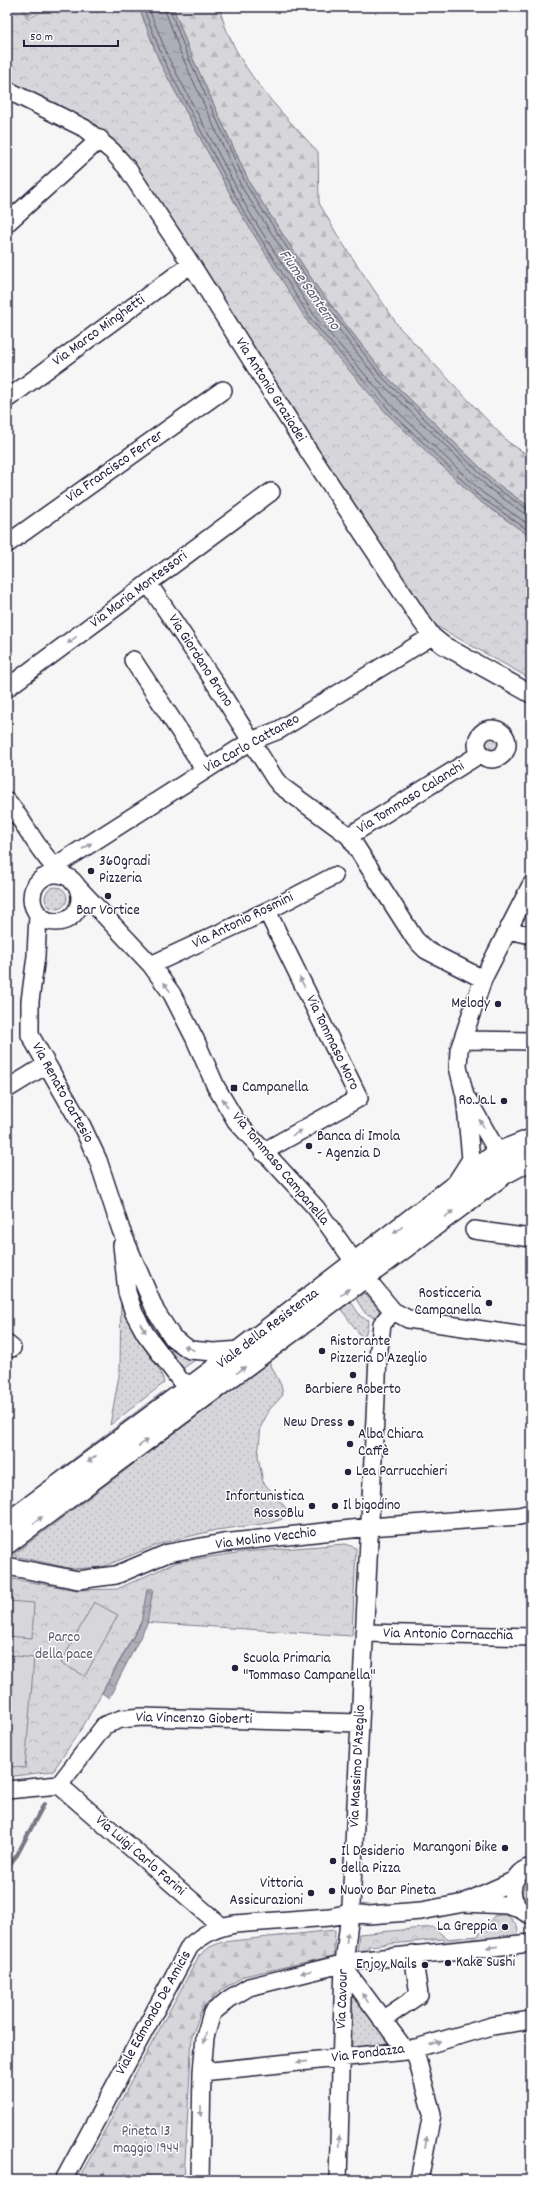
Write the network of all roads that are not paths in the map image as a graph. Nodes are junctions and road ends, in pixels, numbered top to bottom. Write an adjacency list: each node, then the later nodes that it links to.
1 (7, 90): 2 (street, Via Antonio Graziadei)
2 (100, 139): 3 (street); 4 (street, Via Antonio Graziadei)
3 (7, 223)
4 (191, 264): 6 (street, Via Marco Minghetti); 10 (street, Via Antonio Graziadei)
5 (223, 390): 8 (street, Via Francisco Ferrer)
6 (7, 399)
7 (271, 492): 9 (street, Via Maria Montessori)
8 (7, 544)
9 (148, 583): 12 (street, Via Maria Montessori, one-way to 12); 14 (street, Via Giordano Bruno)
10 (432, 636): 13 (street, Via Antonio Graziadei); 14 (street, Via Carlo Cattaneo)
11 (134, 660): 16 (street)
12 (7, 688)
13 (531, 694)
14 (251, 741): 16 (street, Via Carlo Cattaneo); 19 (street, Via Giordano Bruno)
15 (480, 754): 19 (street, Via Tommaso Calanchi)
16 (205, 770): 20 (street, Via Carlo Cattaneo, one-way to 16)
17 (7, 801): 18 (street, Via Tommaso Campanella)
18 (28, 832): 20 (street, Via Tommaso Campanella); 22 (street, Via Tommaso Campanella)
19 (349, 836): 32 (street, Via Tommaso Calanchi)
20 (63, 875): 22 (street); 26 (street, Via Renato Cartesio); 27 (street, Via Tommaso Campanella)
21 (334, 876): 24 (street, Via Antonio Rosmini)
22 (37, 883): 25 (street, Via Renato Cartesio)
23 (531, 885): 28 (street)
24 (267, 911): 31 (street, Via Antonio Rosmini); 40 (street, Via Tommaso Moro, one-way to 24)
25 (38, 915): 26 (street); 30 (street, Via Renato Cartesio)
26 (65, 920): 27 (street, Via Tommaso Campanella); 30 (street, Via Renato Cartesio)
27 (113, 925): 31 (street, Via Tommaso Campanella)
28 (508, 930): 29 (street); 32 (street)
29 (531, 935)
30 (37, 951): 35 (street, Via Renato Cartesio)
31 (151, 965): 40 (street, Via Tommaso Campanella, one-way to 31)
32 (483, 979): 33 (street)
33 (463, 1040): 34 (street); 37 (street)
34 (531, 1041)
35 (46, 1065): 36 (street); 44 (street, Via Renato Cartesio)
36 (7, 1089)
37 (466, 1096): 38 (street); 42 (street, one-way to 37)
38 (468, 1128): 42 (street); 43 (street)
39 (531, 1140): 42 (main road, Viale della Resistenza)
40 (263, 1152): 47 (street, Via Tommaso Campanella)
41 (531, 1159): 42 (main road, Viale della Resistenza)
42 (496, 1163): 43 (main road, Viale della Resistenza); 47 (main road, Viale della Resistenza, one-way to 42)
43 (451, 1190): 47 (main road, Viale della Resistenza, one-way to 47)
44 (121, 1230): 50 (street, Via Renato Cartesio, one-way to 44); 51 (street, Via Renato Cartesio, one-way to 51)
45 (474, 1230): 46 (street)
46 (531, 1238)
47 (360, 1270): 48 (street, Via Tommaso Campanella); 50 (main road, Viale della Resistenza); 51 (main road, Viale della Resistenza, one-way to 47)
48 (393, 1311): 49 (street, Via Tommaso Campanella); 54 (street, Via Massimo D'Azeglio)
49 (531, 1337)
50 (241, 1350): 51 (main road, Viale della Resistenza)
51 (194, 1386): 53 (main road, Viale della Resistenza, one-way to 53); 55 (main road, Viale della Resistenza, one-way to 51)
52 (531, 1513): 54 (street, Via Molino Vecchio)
53 (7, 1524)
54 (370, 1527): 56 (street, Via Molino Vecchio); 57 (street, Via Massimo D'Azeglio)
55 (7, 1544)
56 (7, 1566)
57 (364, 1633): 58 (street, Via Antonio Cornacchia); 59 (street, Via Massimo D'Azeglio)
58 (531, 1637)
59 (360, 1723): 60 (street, Via Vincenzo Gioberti); 64 (street, Via Massimo D'Azeglio)
60 (59, 1786): 61 (street); 66 (street, Via Luigi Carlo Farini)
61 (7, 1790)
62 (525, 1869): 63 (street, Viale Edmondo De Amicis); 65 (street)
63 (464, 1903): 64 (street, Viale Edmondo De Amicis); 65 (street, Viale Edmondo De Amicis)
64 (350, 1913): 66 (street, Viale Edmondo De Amicis); 70 (street, Via Cavour, one-way to 64)
65 (525, 1913): 67 (street)
66 (221, 1926): 76 (street, Viale Edmondo De Amicis)
67 (531, 1930)
68 (531, 1943): 69 (street, one-way to 69)
69 (413, 1954): 70 (street); 71 (street)
70 (344, 1966): 71 (street, one-way to 70); 74 (street, Via Cavour); 75 (street, one-way to 75)
71 (382, 2020): 73 (street)
72 (531, 2020): 73 (street, Via Fondazza, one-way to 72)
73 (410, 2050): 74 (street, Via Fondazza); 79 (street, one-way to 73)
74 (341, 2058): 75 (street, Via Fondazza, one-way to 75); 78 (street, Via Cavour, one-way to 74)
75 (202, 2072): 77 (street, one-way to 77)
76 (64, 2180)
77 (200, 2180)
78 (338, 2180)
79 (419, 2180)

